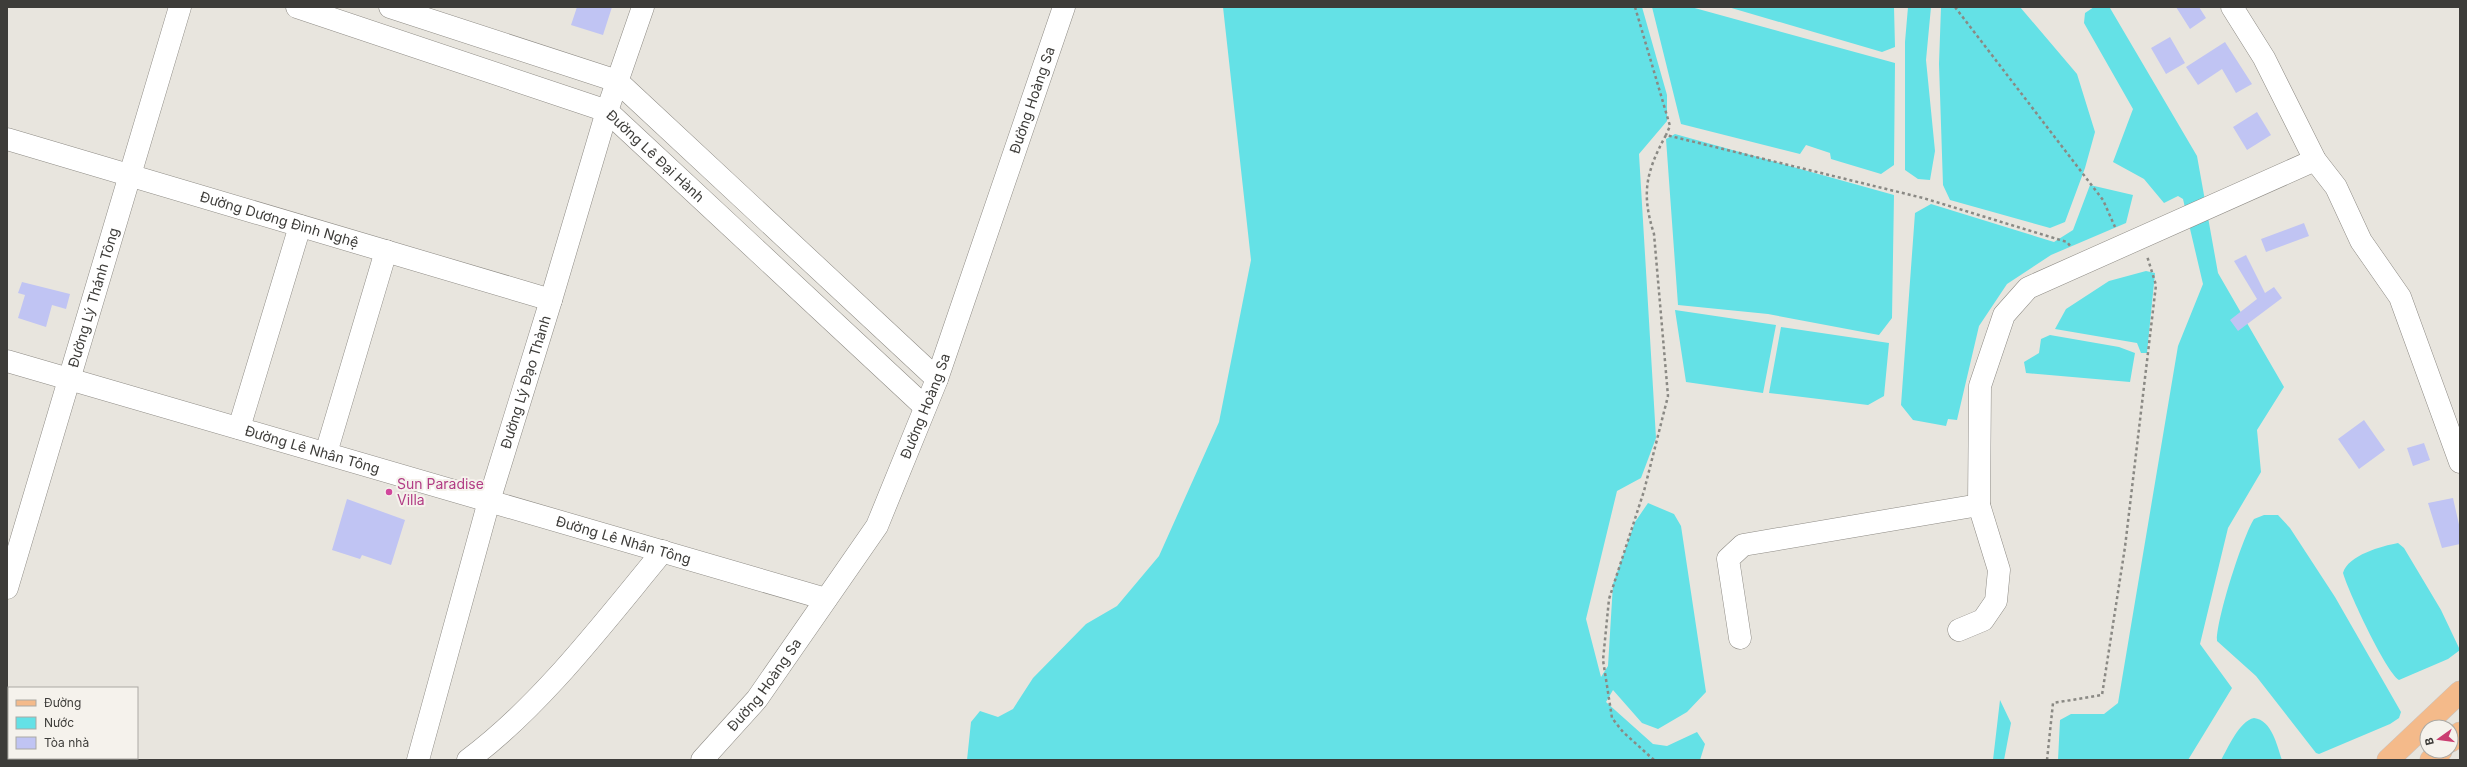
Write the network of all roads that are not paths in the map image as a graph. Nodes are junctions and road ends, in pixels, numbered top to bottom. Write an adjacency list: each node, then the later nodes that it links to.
1 (180, 7): 11 (street, Đường Lý Thánh Tông)
2 (297, 7): 8 (street, Đường Lê Đại Hành)
3 (390, 7): 7 (street)
4 (643, 7): 7 (street, Đường Lý Đạo Thành)
5 (1064, 7): 17 (street, Đường Hoàng Sa)
6 (2232, 7): 10 (street)
7 (617, 81): 8 (street, Đường Lý Đạo Thành); 17 (street)
8 (607, 111): 14 (street, Đường Lý Đạo Thành); 18 (street, Đường Lê Đại Hành)
9 (7, 139): 11 (street, Đường Dương Đình Nghệ)
10 (2315, 160): 21 (street); 23 (street)
11 (130, 175): 12 (street, Đường Dương Đình Nghệ); 16 (street, Đường Lý Thánh Tông)
12 (300, 226): 13 (street, Đường Dương Đình Nghệ); 19 (street)
13 (386, 251): 14 (street, Đường Dương Đình Nghệ); 20 (street)
14 (551, 300): 22 (street, Đường Lý Đạo Thành)
15 (7, 361): 16 (street, Đường Lê Nhân Tông)
16 (70, 379): 19 (street, Đường Lê Nhân Tông); 25 (street, Đường Lý Thánh Tông)
17 (937, 379): 18 (street, Đường Hoàng Sa)
18 (925, 407): 26 (street, Đường Hoàng Sa)
19 (239, 428): 20 (street, Đường Lê Nhân Tông)
20 (326, 453): 22 (street, Đường Lê Nhân Tông)
21 (2460, 462)
22 (489, 501): 24 (street, Đường Lê Nhân Tông); 30 (street, Đường Lý Đạo Thành)
23 (1979, 505): 27 (street); 28 (street)
24 (663, 551): 26 (street, Đường Lê Nhân Tông); 31 (street)
25 (7, 588)
26 (826, 599): 32 (street, Đường Hoàng Sa)
27 (1959, 630)
28 (1740, 638)
29 (2460, 692): 33 (main road)
30 (418, 760)
31 (468, 760)
32 (702, 760)
33 (2388, 760)

